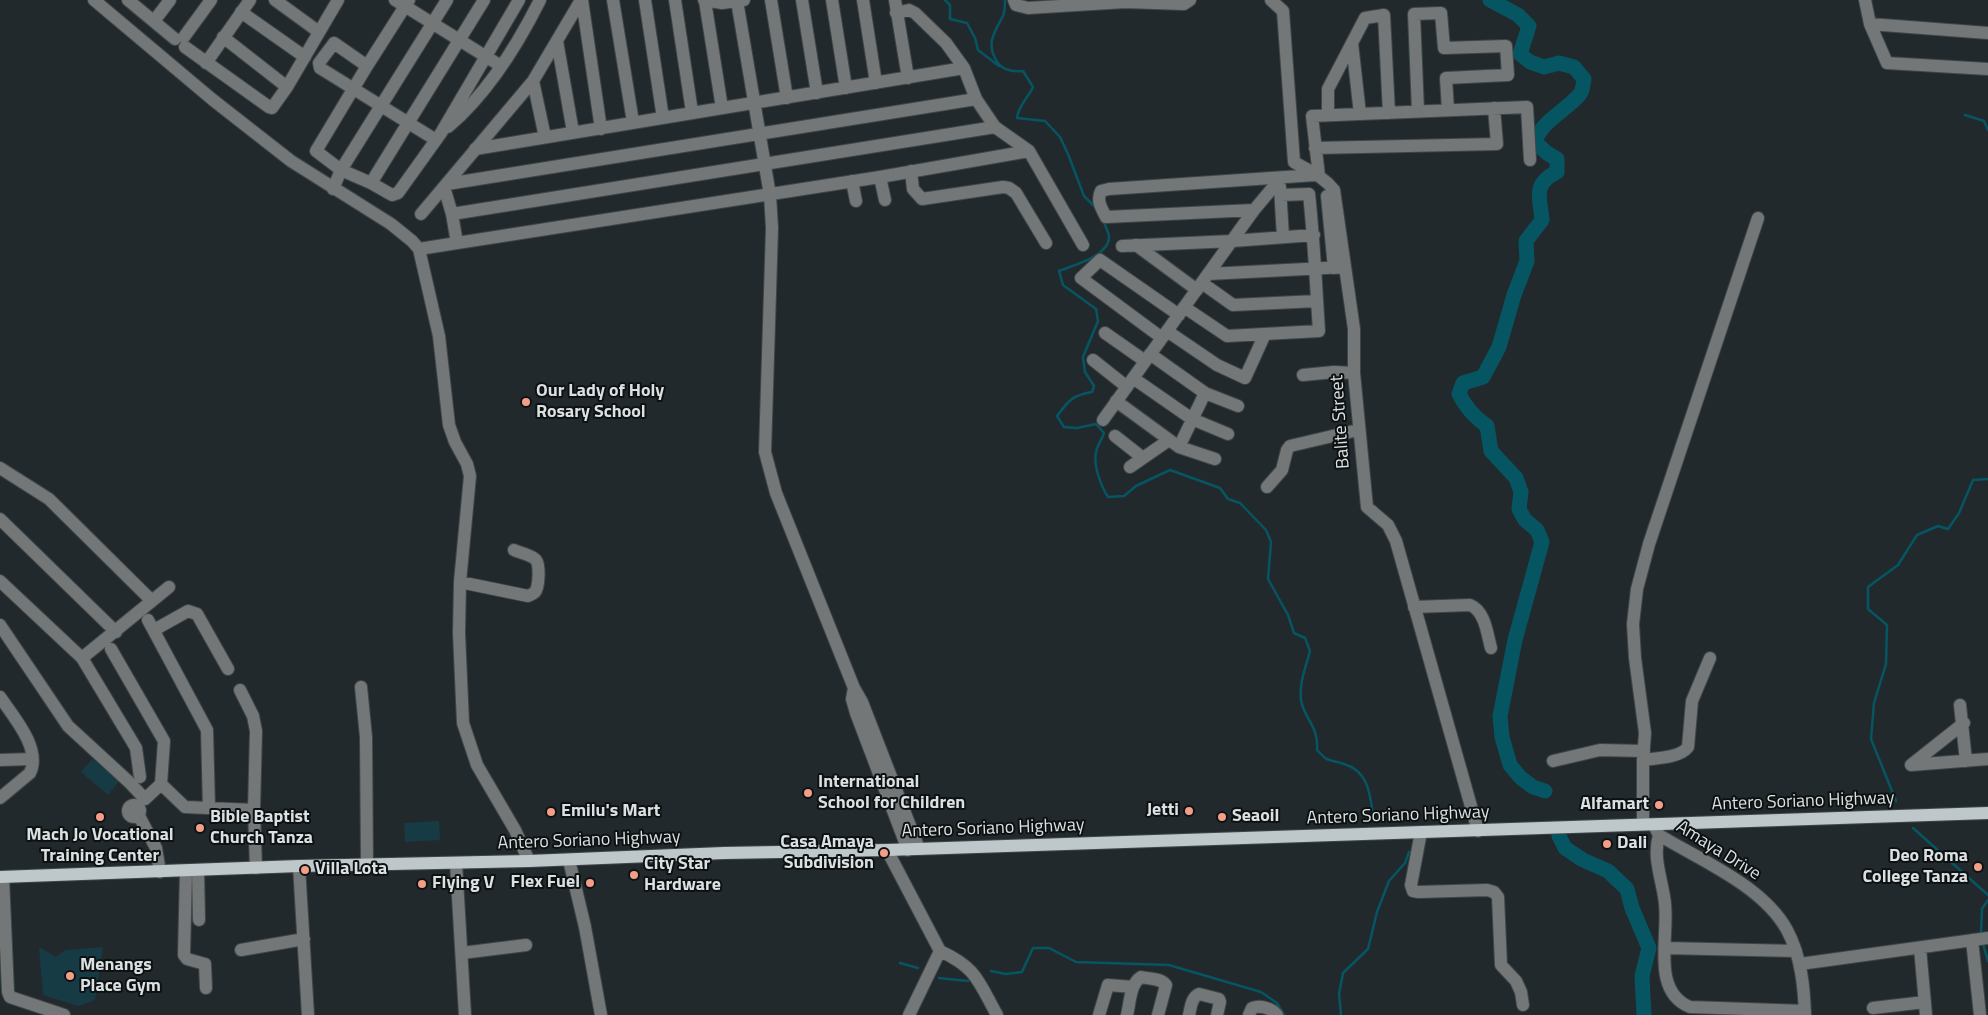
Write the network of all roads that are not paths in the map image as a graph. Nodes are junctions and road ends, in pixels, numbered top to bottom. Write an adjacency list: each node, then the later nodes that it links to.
1 (94, 0): 42 (street)
2 (129, 0): 30 (street)
3 (170, 0): 30 (street)
4 (211, 0): 38 (street)
5 (250, 0): 28 (street)
6 (275, 0): 33 (street)
7 (447, 0): 31 (street)
8 (484, 0): 36 (street)
9 (519, 0): 40 (street)
10 (540, 0): 45 (street)
11 (582, 0): 37 (street); 71 (street)
12 (613, 0): 68 (street)
13 (645, 0): 67 (street)
14 (675, 0): 62 (street)
15 (705, 0): 25 (street); 59 (street)
16 (771, 0): 55 (street)
17 (802, 0): 54 (street)
18 (832, 0): 52 (street)
19 (863, 0): 50 (street)
20 (895, 0): 29 (street)
21 (1014, 0): 22 (street)
22 (1190, 0)
23 (1271, 0): 83 (street)
24 (1865, 0): 32 (street)
25 (740, 1): 57 (street)
26 (332, 2): 33 (street)
27 (404, 2): 31 (street); 44 (street)
28 (241, 12): 35 (street); 41 (street)
29 (896, 13): 46 (street); 48 (street)
30 (154, 21): 38 (street)
31 (433, 24): 36 (street); 58 (street)
32 (1870, 24): 34 (street); 47 (street)
33 (319, 32): 41 (street)
34 (1988, 34)
35 (223, 37): 43 (street); 51 (street)
36 (460, 40): 40 (street); 69 (street)
37 (557, 41): 49 (street); 72 (street)
38 (180, 43): 42 (street); 43 (street)
39 (1352, 43): 63 (street); 65 (street); 66 (street)
40 (484, 56): 45 (street); 74 (street)
41 (305, 57): 51 (street)
42 (167, 60): 89 (street)
43 (206, 63): 51 (street)
44 (367, 66): 53 (street); 53 (street)
45 (501, 66): 74 (street)
46 (964, 68): 48 (street); 56 (street)
47 (1988, 69)
48 (908, 78): 50 (street)
49 (534, 80): 75 (street); 77 (street)
50 (876, 83): 52 (street)
51 (288, 86)
52 (846, 88): 54 (street)
53 (354, 90): 58 (street); 81 (street)
54 (817, 93): 55 (street)
55 (787, 98): 57 (street)
56 (976, 99): 70 (street); 73 (street)
57 (754, 103): 59 (street); 73 (street)
58 (382, 105): 69 (street); 81 (street)
59 (722, 108): 62 (street)
60 (1494, 108): 61 (street); 76 (street); 79 (street)
61 (1448, 110): 64 (street); 64 (street)
62 (692, 112): 67 (street)
63 (1389, 112): 64 (street); 65 (street)
64 (1418, 112)
65 (1360, 114): 66 (street)
66 (1328, 115): 76 (street, Balite Street)
67 (663, 118): 68 (street)
68 (633, 122): 71 (street)
69 (410, 123): 74 (street); 87 (street)
70 (995, 127): 78 (street); 80 (street)
71 (601, 128): 72 (street)
72 (574, 132): 75 (street)
73 (758, 134): 80 (street); 88 (street)
74 (439, 136): 87 (street)
75 (545, 137): 77 (street)
76 (1315, 148): 83 (street, Balite Street)
77 (475, 149): 88 (street)
78 (1030, 151): 82 (street); 103 (street)
79 (1530, 160)
80 (764, 164): 90 (street); 96 (street)
81 (342, 170): 87 (street); 89 (street)
82 (911, 171): 84 (street); 102 (street)
83 (1320, 176): 85 (street); 107 (street, Balite Street)
84 (880, 177): 86 (street); 92 (street)
85 (1280, 178): 91 (street); 94 (street); 94 (street)
86 (852, 181): 90 (street); 93 (street)
87 (372, 183)
88 (445, 186): 95 (street); 96 (street)
89 (333, 188): 106 (street)
90 (770, 195): 101 (street); 169 (street)
91 (1281, 195): 98 (street); 99 (street)
92 (885, 200)
93 (856, 202)
94 (1254, 210): 100 (street)
95 (421, 214)
96 (452, 214): 101 (street)
97 (1758, 218): 153 (street)
98 (1314, 235): 99 (street); 108 (street)
99 (1283, 237): 100 (street)
100 (1232, 241): 104 (street); 109 (street)
101 (457, 243): 106 (street)
102 (1046, 243)
103 (1083, 245)
104 (1136, 245): 105 (street); 109 (street)
105 (1122, 246)
106 (419, 249): 137 (street)
107 (1339, 267): 108 (street); 117 (street, Balite Street)
108 (1314, 269): 109 (street); 110 (street)
109 (1202, 282): 110 (street); 111 (street)
110 (1317, 301): 114 (street)
111 (1182, 311): 113 (street); 113 (street); 114 (street)
112 (1105, 333): 115 (street)
113 (1164, 334): 114 (street); 115 (street)
114 (1265, 334)
115 (1148, 358): 119 (street); 120 (street)
116 (1093, 360): 119 (street)
117 (1354, 373): 118 (street); 125 (street, Balite Street)
118 (1303, 376)
119 (1130, 383): 121 (street); 123 (street)
120 (1205, 393): 122 (street); 123 (street)
121 (1116, 401): 124 (street); 128 (street)
122 (1238, 406)
123 (1192, 419): 126 (street); 128 (street)
124 (1103, 420)
125 (1358, 430): 133 (street); 140 (street, Balite Street)
126 (1228, 434)
127 (1115, 436): 129 (street)
128 (1174, 443): 129 (street); 130 (street)
129 (1143, 458): 131 (street)
130 (1215, 460)
131 (1130, 467)
132 (0, 470): 139 (street)
133 (1267, 487)
134 (0, 519): 142 (street)
135 (514, 550): 137 (street)
136 (0, 581): 145 (street)
137 (460, 582): 172 (street)
138 (169, 587): 139 (street)
139 (152, 601): 142 (street)
140 (1414, 607): 143 (street); 167 (street, Balite Street)
141 (0, 625): 159 (street)
142 (116, 632): 145 (street)
143 (1491, 648)
144 (111, 649): 161 (street)
145 (82, 658): 159 (street)
146 (1710, 658): 153 (street)
147 (228, 669): 162 (street)
148 (361, 687): 174 (street)
149 (240, 690): 163 (street)
150 (0, 698): 154 (street)
151 (1960, 705): 152 (street)
152 (1964, 724): 158 (street); 158 (street)
153 (1643, 756): 157 (street); 165 (street)
154 (32, 759): 156 (street); 160 (street)
155 (1988, 759): 158 (street)
156 (0, 760)
157 (1552, 761)
158 (1966, 761)
159 (135, 779): 161 (street)
160 (0, 798)
161 (147, 799): 162 (street); 178 (street)
162 (209, 808): 163 (street)
163 (254, 810): 176 (street)
164 (1988, 813): 166 (main road, Antero Soriano Highway)
165 (1643, 824): 166 (main road, Antero Soriano Highway); 167 (main road, Antero Soriano Highway)
166 (1658, 830): 185 (street); 189 (street, Amaya Drive)
167 (1478, 831): 168 (main road, Antero Soriano Highway)
168 (1421, 832): 169 (main road, Antero Soriano Highway); 194 (street)
169 (913, 849): 170 (main road, Antero Soriano Highway)
170 (887, 850): 171 (main road, Antero Soriano Highway); 188 (street)
171 (568, 860): 172 (main road, Antero Soriano Highway); 201 (street)
172 (529, 861): 173 (main road, Antero Soriano Highway)
173 (456, 863): 174 (main road, Antero Soriano Highway); 190 (street)
174 (367, 865): 175 (main road, Antero Soriano Highway)
175 (299, 866): 176 (main road, Antero Soriano Highway); 182 (street)
176 (256, 868): 177 (main road, Antero Soriano Highway)
177 (192, 871): 178 (main road, Antero Soriano Highway); 180 (street); 193 (street)
178 (160, 872): 179 (main road, Antero Soriano Highway)
179 (1, 877): 198 (street)
180 (199, 920)
181 (1988, 938): 183 (street)
182 (304, 939): 187 (street); 199 (street)
183 (1972, 940): 186 (street); 211 (street)
184 (526, 945): 190 (street)
185 (1665, 948): 189 (street); 197 (street)
186 (1920, 948): 191 (street); 196 (street)
187 (241, 950)
188 (940, 951): 202 (street); 203 (street)
189 (1796, 951): 191 (street, Amaya Drive)
190 (462, 953): 200 (street)
191 (1800, 964): 197 (street, Amaya Drive)
192 (1133, 987): 204 (street); 205 (street); 206 (street)
193 (206, 988)
194 (1523, 1005)
195 (1873, 1008): 196 (street)
196 (1926, 1008)
197 (1805, 1013)
198 (64, 1015)
199 (308, 1015)
200 (465, 1015)
201 (601, 1015)
202 (909, 1015)
203 (997, 1015)
204 (1099, 1015)
205 (1127, 1015)
206 (1158, 1015)
207 (1189, 1015): 208 (street)
208 (1218, 1015)
209 (1249, 1015): 210 (street)
210 (1277, 1015)
211 (1980, 1015)

